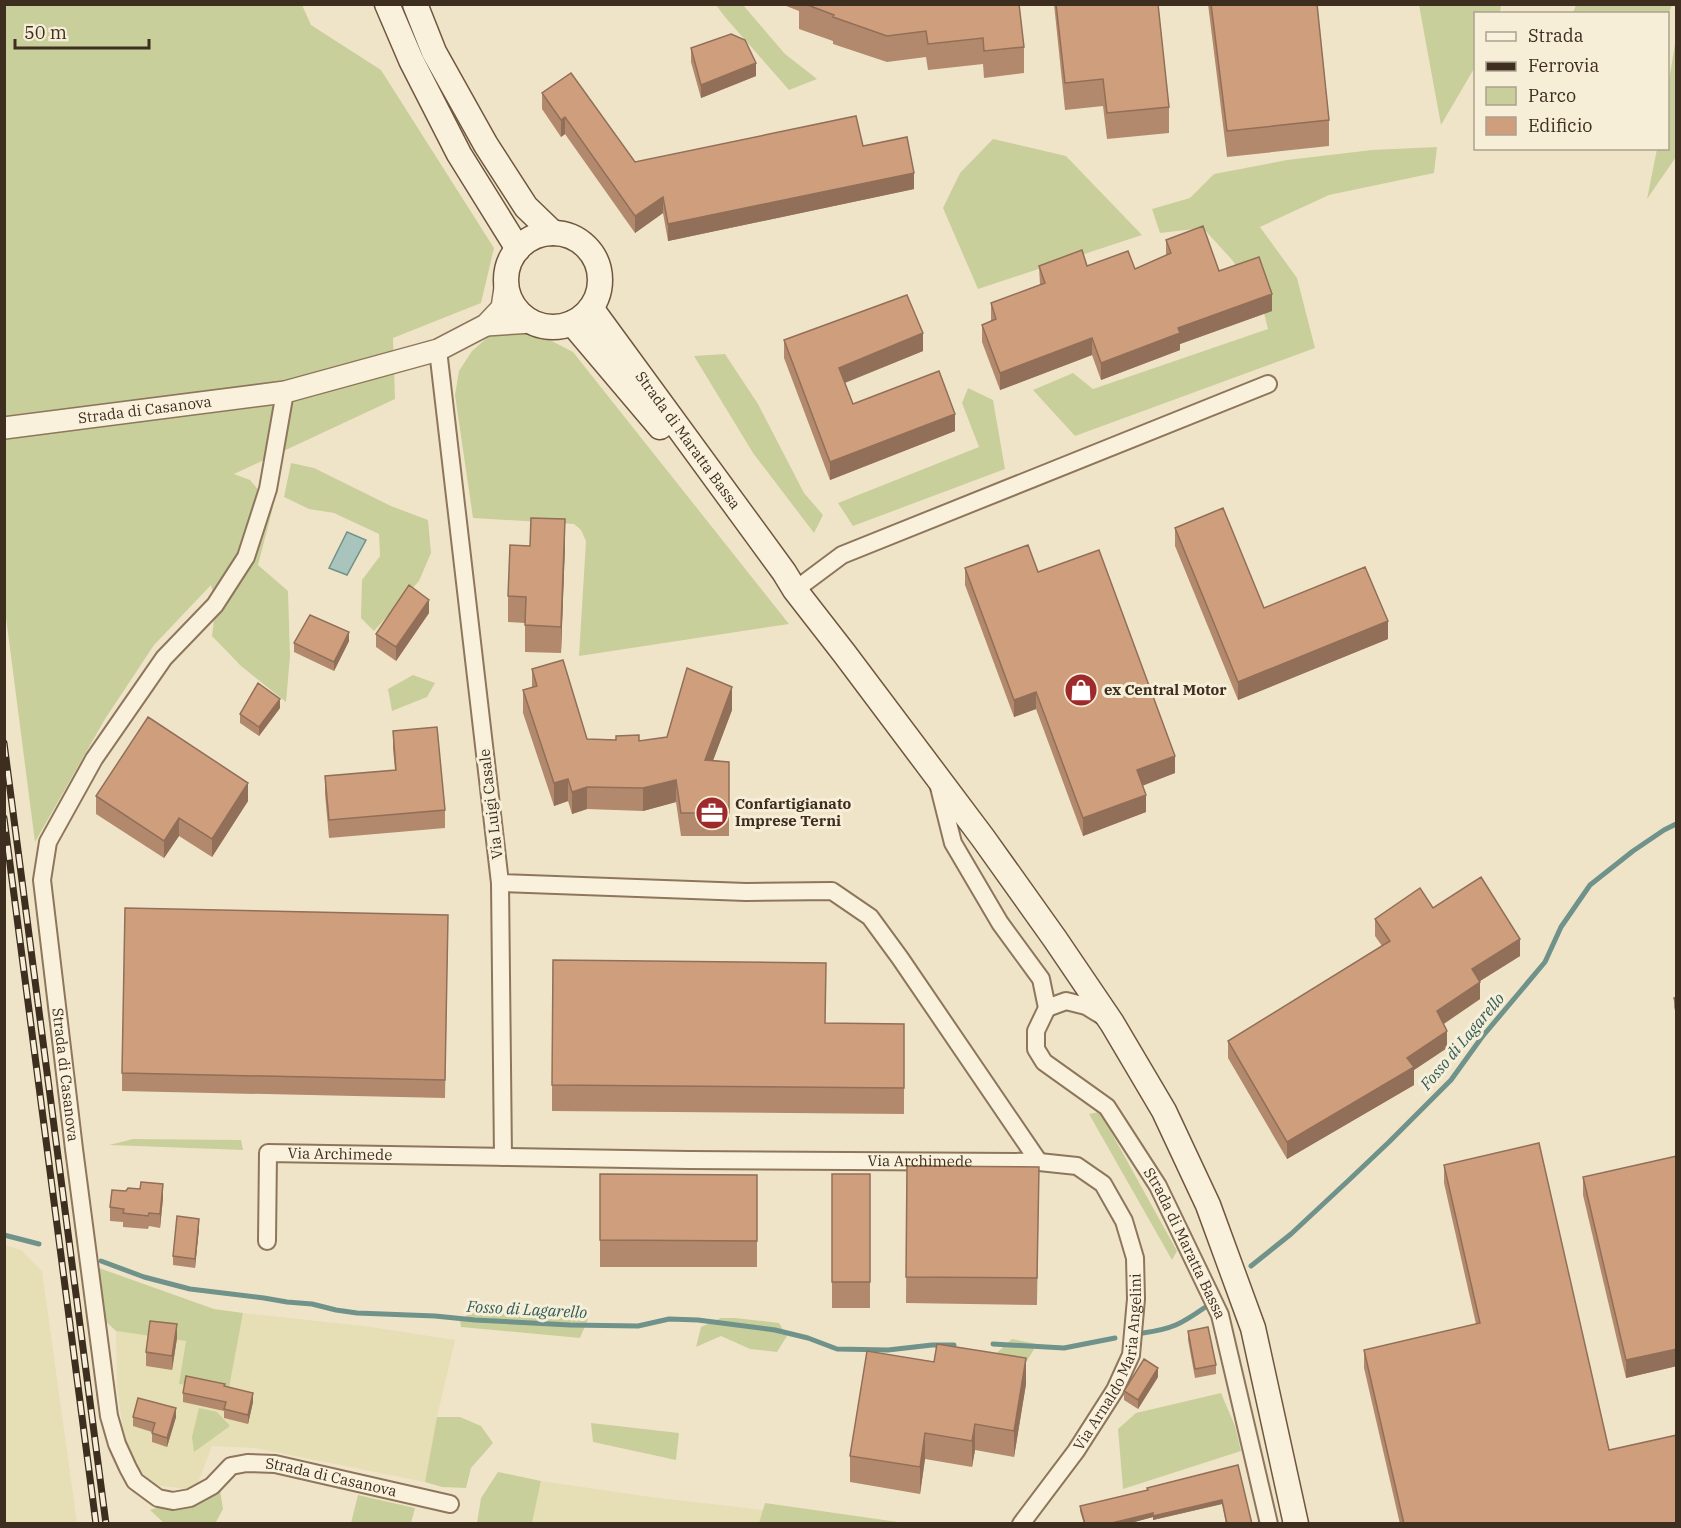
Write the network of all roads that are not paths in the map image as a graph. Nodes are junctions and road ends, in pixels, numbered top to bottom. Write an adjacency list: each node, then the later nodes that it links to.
1 (387, 4): 4 (main road)
2 (415, 4): 3 (main road)
3 (553, 233): 4 (main road); 6 (main road)
4 (518, 249): 5 (main road)
5 (506, 281): 7 (main road); 9 (street, Strada di Casanova)
6 (591, 308): 8 (main road); 14 (main road, Strada di Maratta Bassa)
7 (533, 322): 8 (main road); 9 (street, Strada di Casanova)
8 (572, 323): 14 (main road, Strada di Maratta Bassa)
9 (486, 325): 10 (street, Strada di Casanova)
10 (438, 350): 12 (street, Strada di Casanova); 16 (street, Via Luigi Casale)
11 (1268, 384): 14 (street)
12 (285, 392): 13 (street, Strada di Casanova); 22 (street, Strada di Casanova)
13 (4, 428)
14 (789, 581): 15 (main road, Strada di Maratta Bassa)
15 (937, 777): 17 (street, Strada di Maratta Bassa); 18 (main road, Strada di Maratta Bassa)
16 (500, 883): 19 (street); 20 (street)
17 (1047, 1008): 18 (street, Strada di Maratta Bassa); 24 (street, Strada di Maratta Bassa)
18 (1112, 1023): 25 (main road, Strada di Maratta Bassa)
19 (503, 1157): 20 (street, Via Archimede); 21 (street, Via Archimede)
20 (1039, 1162): 23 (street, Via Arnaldo Maria Angelini)
21 (267, 1241)
22 (450, 1504)
23 (1022, 1524)
24 (1269, 1524)
25 (1296, 1524)

